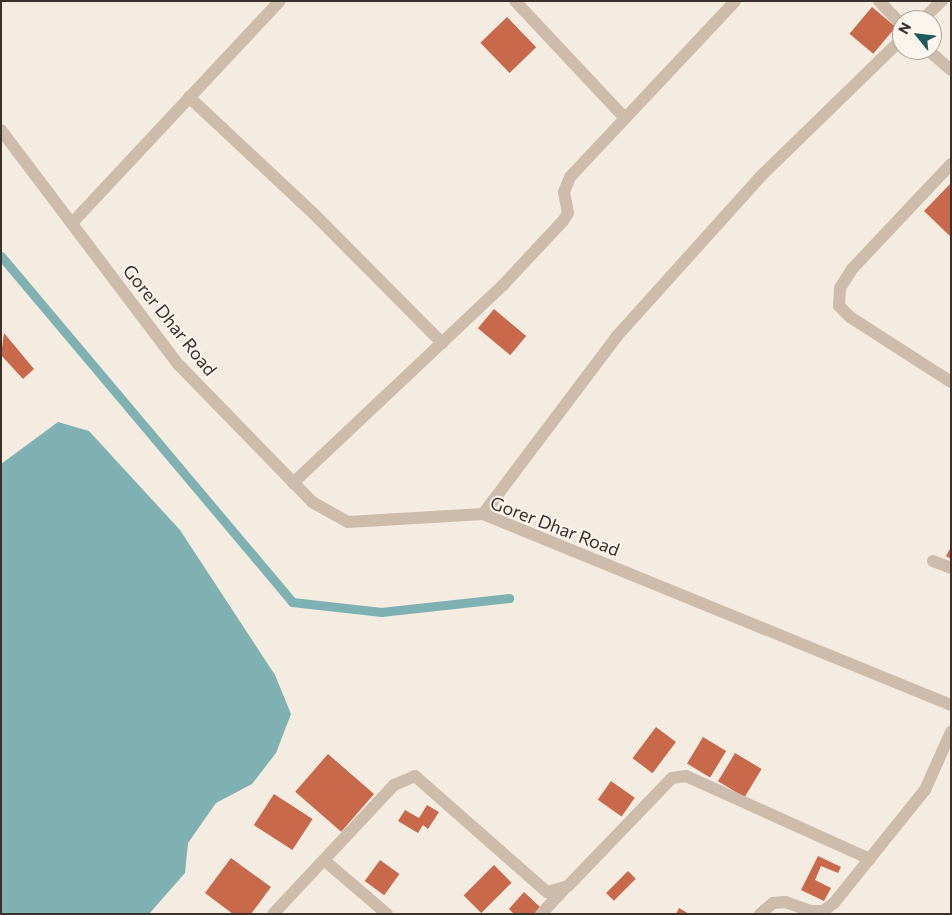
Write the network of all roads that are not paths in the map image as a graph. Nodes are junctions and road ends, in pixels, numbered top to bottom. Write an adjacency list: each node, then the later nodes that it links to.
1 (280, 1): 11 (street)
2 (515, 1): 12 (street)
3 (735, 1): 12 (street)
4 (879, 1): 7 (street)
5 (942, 1): 6 (street)
6 (933, 10)
7 (892, 15)
8 (892, 49): 19 (street)
9 (940, 60): 10 (street)
10 (951, 70)
11 (189, 97): 15 (street); 16 (street)
12 (625, 118): 16 (street)
13 (1, 130): 15 (street, Gorer Dhar Road)
14 (951, 164): 17 (street)
15 (72, 223): 18 (street, Gorer Dhar Road)
16 (442, 343): 18 (street)
17 (951, 382)
18 (293, 483): 19 (street, Gorer Dhar Road)
19 (484, 514): 22 (street, Gorer Dhar Road)
20 (933, 561): 21 (street)
21 (951, 568)
22 (951, 705)
23 (951, 732): 24 (street)
24 (870, 859): 26 (street); 27 (street)
25 (324, 860): 26 (street); 28 (street); 29 (street)
26 (563, 890): 30 (street)
27 (825, 912): 31 (street)
28 (273, 914)
29 (387, 914)
30 (541, 914)
31 (760, 914)

